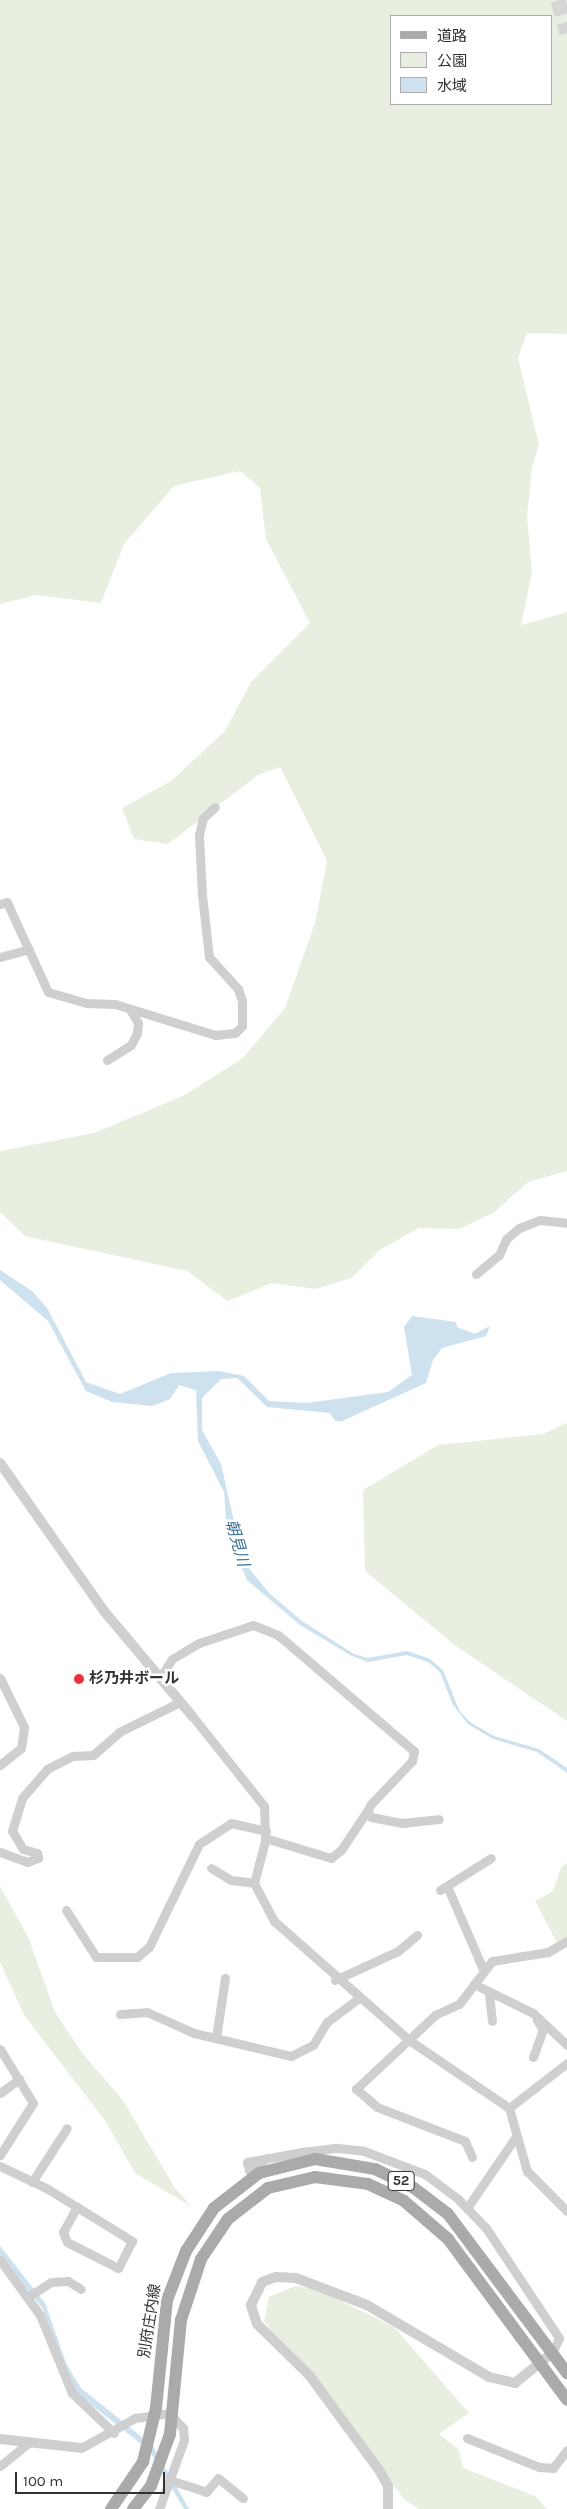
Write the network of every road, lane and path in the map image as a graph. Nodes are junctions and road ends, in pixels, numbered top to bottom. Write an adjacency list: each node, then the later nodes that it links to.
1 (215, 807): 5 (street)
2 (0, 904): 3 (street)
3 (28, 949): 4 (street); 5 (street)
4 (0, 957)
5 (130, 1009): 6 (street)
6 (107, 1060)
7 (567, 1223): 8 (street)
8 (476, 1274)
9 (0, 1463): 11 (street)
10 (0, 1678): 14 (street)
11 (160, 1678): 12 (street); 15 (street)
12 (180, 1702): 13 (street); 18 (street)
13 (193, 1717): 17 (street)
14 (0, 1765)
15 (367, 1811): 16 (street); 17 (street)
16 (439, 1819)
17 (266, 1835): 21 (street); 22 (street)
18 (0, 1852)
19 (491, 1858): 25 (street)
20 (211, 1868): 21 (street)
21 (254, 1883): 27 (street)
22 (66, 1910)
23 (417, 1935): 27 (street)
24 (567, 1941): 25 (street)
25 (483, 1969): 28 (street)
26 (225, 1978): 34 (street)
27 (335, 1980): 30 (street)
28 (474, 1984): 29 (street); 35 (street)
29 (489, 1993): 31 (street); 33 (street)
30 (358, 1999): 34 (street); 35 (street)
31 (533, 2013): 36 (street); 38 (street)
32 (120, 2014): 34 (street)
33 (492, 2022)
34 (216, 2038)
35 (409, 2040): 42 (street); 46 (street)
36 (567, 2045)
37 (0, 2049): 40 (street)
38 (533, 2057)
39 (567, 2062): 42 (street)
40 (18, 2079): 41 (street); 45 (street)
41 (0, 2093)
42 (509, 2108): 44 (street)
43 (67, 2128): 49 (street)
44 (515, 2138): 51 (street); 52 (street)
45 (0, 2155)
46 (472, 2157)
47 (267, 2158): 51 (street)
48 (0, 2166): 49 (street)
49 (32, 2182): 50 (street)
50 (77, 2207): 50 (street)
51 (467, 2208): 56 (street)
52 (567, 2211)
53 (0, 2260): 55 (street)
54 (81, 2289): 55 (street)
55 (28, 2297): 60 (street)
56 (552, 2353): 57 (street); 58 (main road, 別府庄内線 / 52); 70 (main road, 別府庄内線 / 52, bridge)
57 (541, 2365): 59 (main road, 別府庄内線 / 52); 71 (main road, 別府庄内線 / 52, bridge); 73 (street)
58 (567, 2373)
59 (567, 2400)
60 (114, 2432): 64 (street); 68 (street)
61 (467, 2438): 66 (street)
62 (0, 2439): 63 (street)
63 (30, 2442): 64 (street); 67 (street)
64 (82, 2448)
65 (567, 2450): 66 (street)
66 (563, 2463)
67 (0, 2466)
68 (173, 2481): 69 (street); 72 (street)
69 (244, 2498)
70 (111, 2509)
71 (133, 2509)
72 (159, 2509)
73 (388, 2509)

